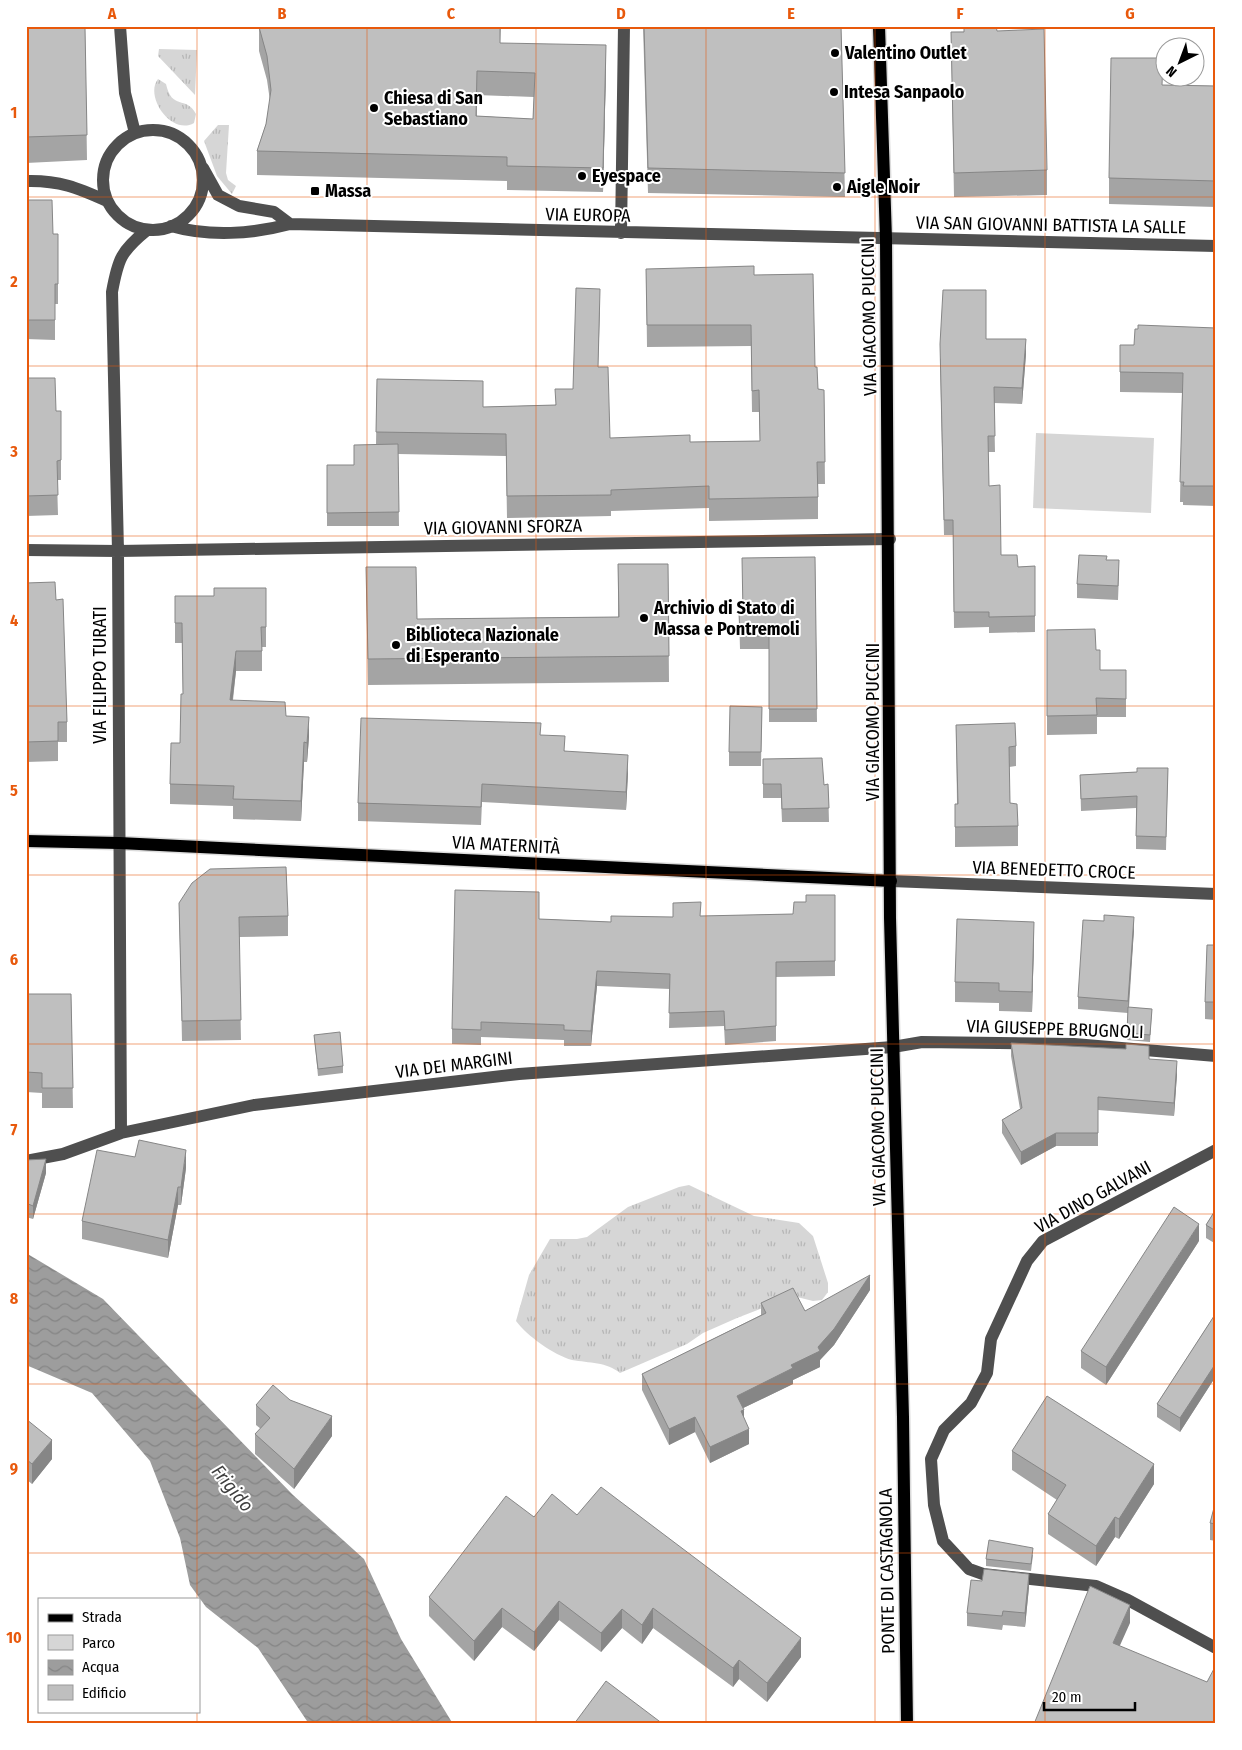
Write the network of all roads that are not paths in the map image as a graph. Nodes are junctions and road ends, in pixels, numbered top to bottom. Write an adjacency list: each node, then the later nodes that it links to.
1 (120, 26): 4 (street)
2 (624, 26): 11 (street)
3 (879, 26): 12 (main road, VIA GIACOMO PUCCINI)
4 (135, 133): 5 (street); 7 (street)
5 (200, 164): 8 (street, VIA EUROPA); 9 (street)
6 (26, 180): 7 (street)
7 (107, 202): 10 (street)
8 (290, 224): 9 (street, VIA EUROPA); 11 (street, VIA EUROPA)
9 (171, 226): 10 (street)
10 (147, 230): 16 (street, VIA FILIPPO TURATI)
11 (621, 233): 12 (street, VIA EUROPA)
12 (886, 239): 13 (street, VIA SAN GIOVANNI BATTISTA LA SALLE); 14 (main road, VIA GIACOMO PUCCINI)
13 (1216, 246)
14 (890, 539): 16 (street, VIA GIOVANNI SFORZA); 19 (main road, VIA GIACOMO PUCCINI)
15 (26, 550): 16 (street, VIA GIOVANNI SFORZA)
16 (118, 551): 18 (street, VIA FILIPPO TURATI)
17 (26, 841): 18 (main road, VIA MATERNITÀ)
18 (119, 843): 19 (main road, VIA MATERNITÀ); 23 (street, VIA FILIPPO TURATI)
19 (891, 881): 20 (street, VIA BENEDETTO CROCE); 21 (main road, VIA GIACOMO PUCCINI)
20 (1216, 894)
21 (894, 1047): 22 (street, VIA GIUSEPPE BRUGNOLI); 23 (street, VIA DEI MARGINI); 26 (main road, VIA GIACOMO PUCCINI)
22 (1216, 1056)
23 (121, 1133): 25 (street, VIA DEI MARGINI)
24 (1216, 1150): 27 (street, VIA DINO GALVANI)
25 (26, 1160)
26 (902, 1417): 28 (main road, PONTE DI CASTAGNOLA)
27 (1216, 1648)
28 (907, 1724)

